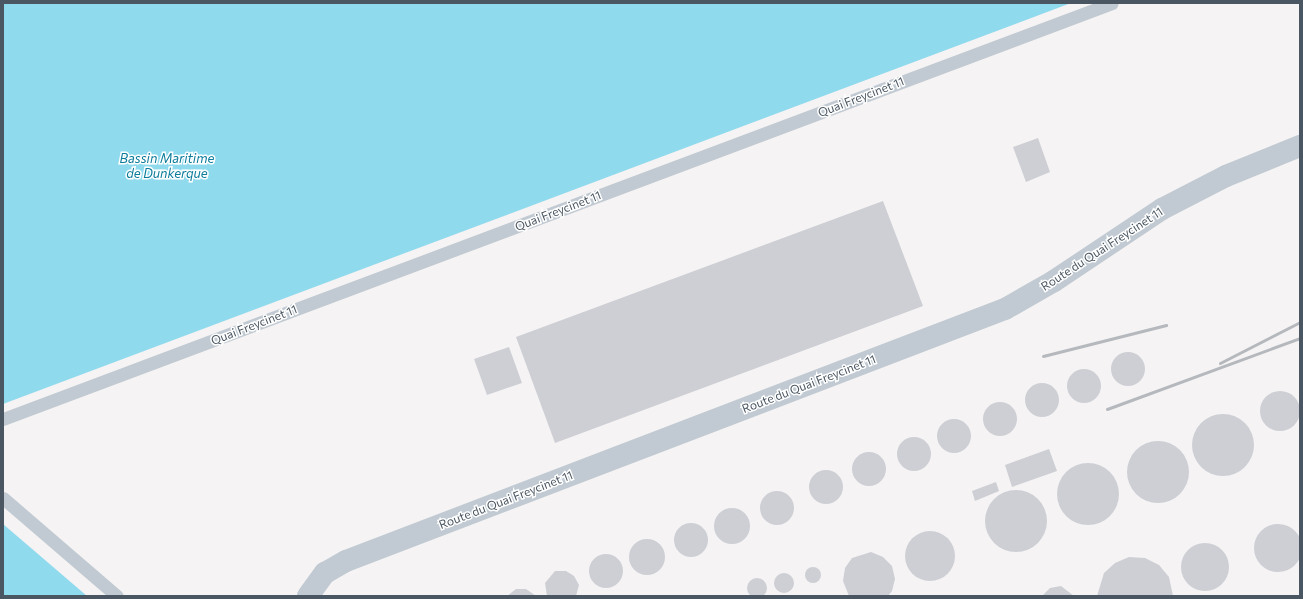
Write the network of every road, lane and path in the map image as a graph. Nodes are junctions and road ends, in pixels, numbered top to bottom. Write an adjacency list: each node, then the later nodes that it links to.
1 (1112, 3): 3 (lane, Quai Freycinet 11)
2 (1300, 146): 6 (street, Route du Quai Freycinet 11)
3 (3, 420)
4 (3, 498): 5 (lane)
5 (117, 596)
6 (308, 596)

